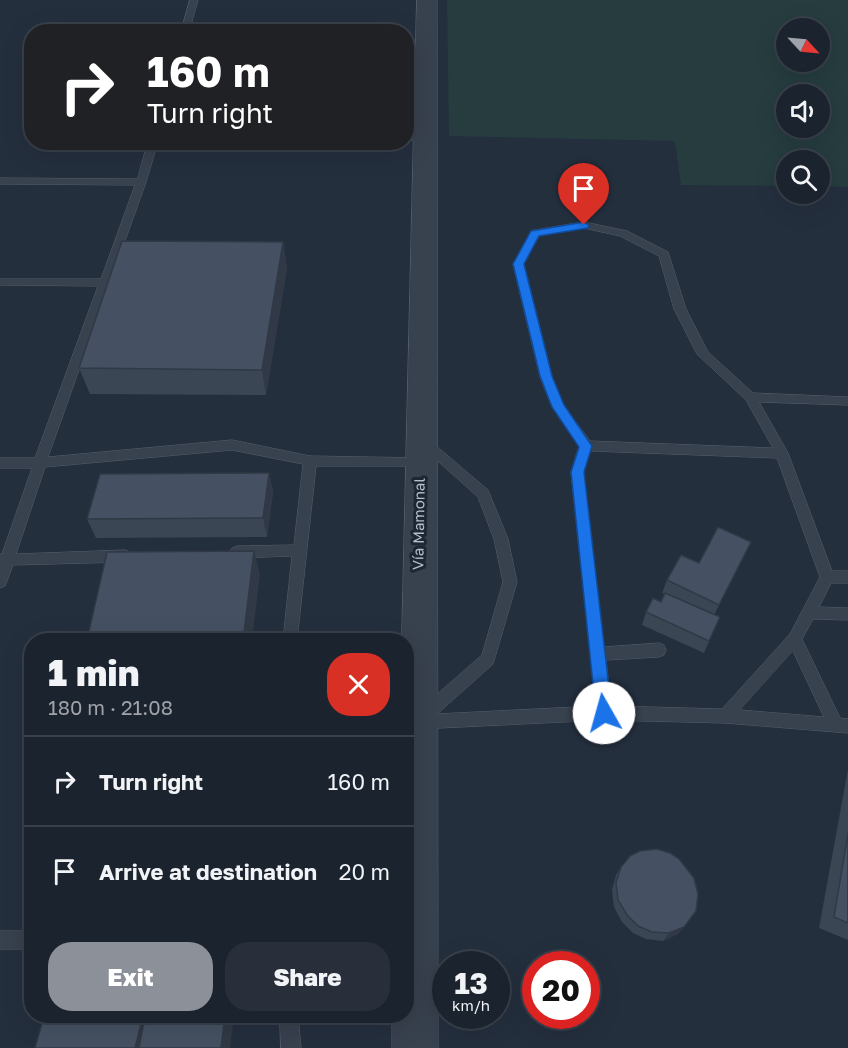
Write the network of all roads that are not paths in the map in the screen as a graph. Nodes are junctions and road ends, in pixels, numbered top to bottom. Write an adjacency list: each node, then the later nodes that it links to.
1 (194, 0): 3 (lane)
2 (427, 0): 4 (street, Vía Mamonal)
3 (187, 24)
4 (416, 137): 13 (street, Vía Mamonal)
5 (151, 150): 7 (lane)
6 (0, 181): 7 (lane)
7 (141, 182): 9 (lane)
8 (0, 282): 9 (lane)
9 (104, 283): 17 (lane)
10 (750, 397): 11 (lane); 12 (lane); 14 (lane)
11 (848, 401)
12 (586, 446): 14 (lane); 30 (lane)
13 (420, 450): 15 (lane); 33 (street, Vía Mamonal); 33 (lane)
14 (782, 453): 22 (lane)
15 (310, 461): 17 (lane); 18 (lane)
16 (0, 463): 17 (lane)
17 (40, 463): 21 (lane)
18 (301, 550): 19 (lane); 27 (lane)
19 (218, 553)
20 (136, 555): 21 (lane)
21 (4, 559): 24 (lane)
22 (827, 577): 23 (lane); 25 (lane)
23 (848, 577)
24 (0, 582)
25 (809, 614): 26 (lane); 28 (lane)
26 (848, 614)
27 (291, 633)
28 (795, 639): 32 (lane); 34 (lane)
29 (659, 650): 30 (lane)
30 (597, 654): 31 (lane)
31 (604, 713): 32 (lane); 33 (lane)
32 (725, 716): 34 (lane)
33 (417, 722): 39 (street, Vía Mamonal)
34 (842, 726)
35 (0, 940): 36 (lane)
36 (24, 940)
37 (289, 1023): 38 (lane)
38 (291, 1048)
39 (415, 1048)

